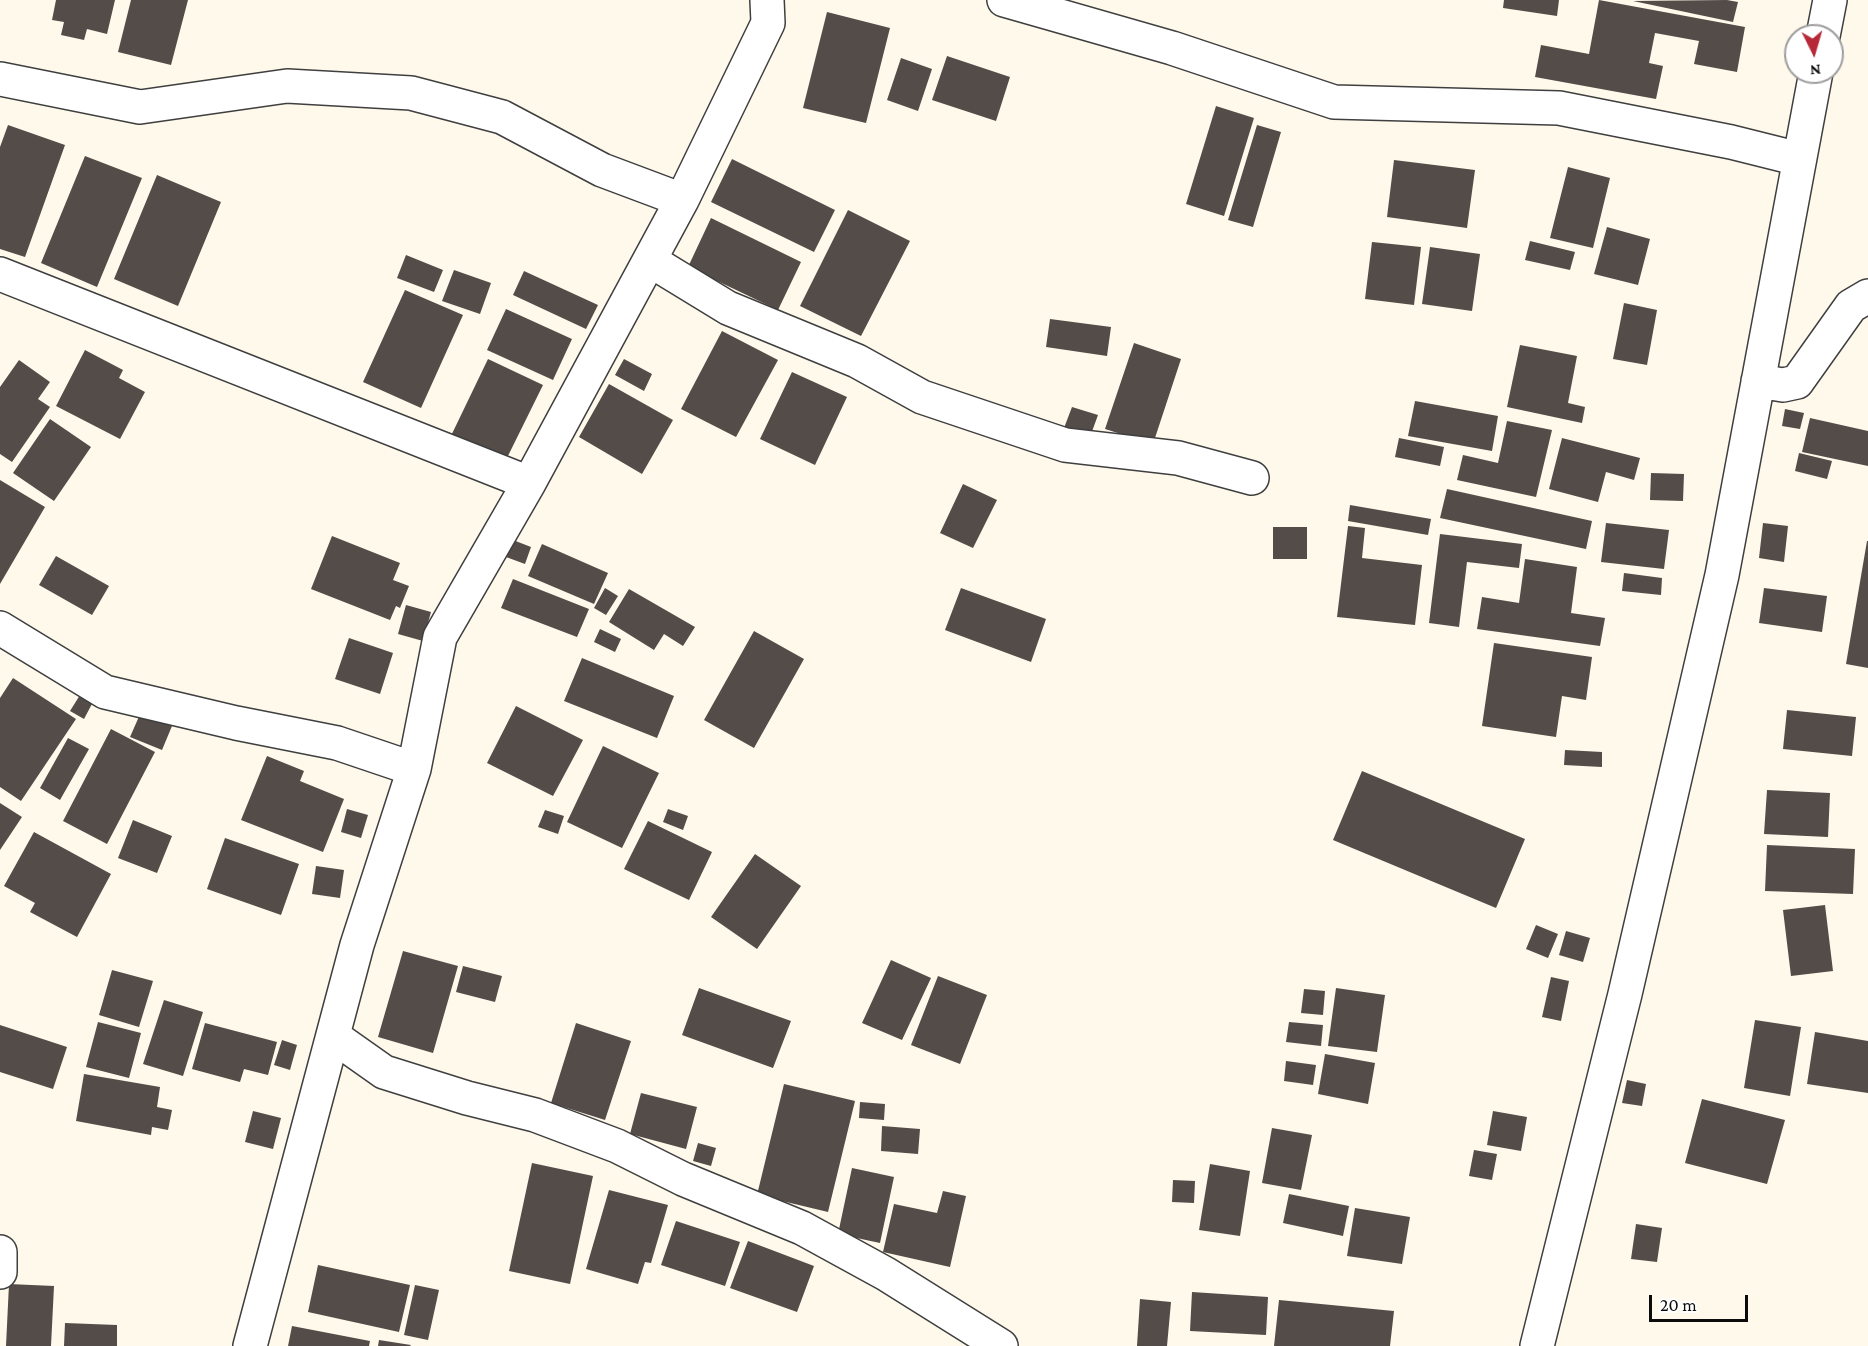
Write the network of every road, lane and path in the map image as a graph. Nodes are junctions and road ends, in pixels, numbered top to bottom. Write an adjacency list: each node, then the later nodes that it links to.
1 (767, 0): 8 (street)
2 (1004, 0): 7 (street)
3 (1830, 0): 4 (street)
4 (1825, 24)
5 (0, 80): 8 (street)
6 (1814, 84): 7 (street)
7 (1799, 159): 12 (street)
8 (682, 200): 9 (street)
9 (651, 261): 13 (street); 14 (street)
10 (0, 274): 14 (street)
11 (1868, 296): 12 (street)
12 (1758, 381): 22 (street)
13 (1252, 478)
14 (529, 483): 16 (street)
15 (0, 628): 16 (street)
16 (414, 769): 17 (street)
17 (333, 1036): 20 (street); 21 (street)
18 (0, 1252): 19 (street)
19 (0, 1272)
20 (250, 1346)
21 (1001, 1346)
22 (1537, 1346)

